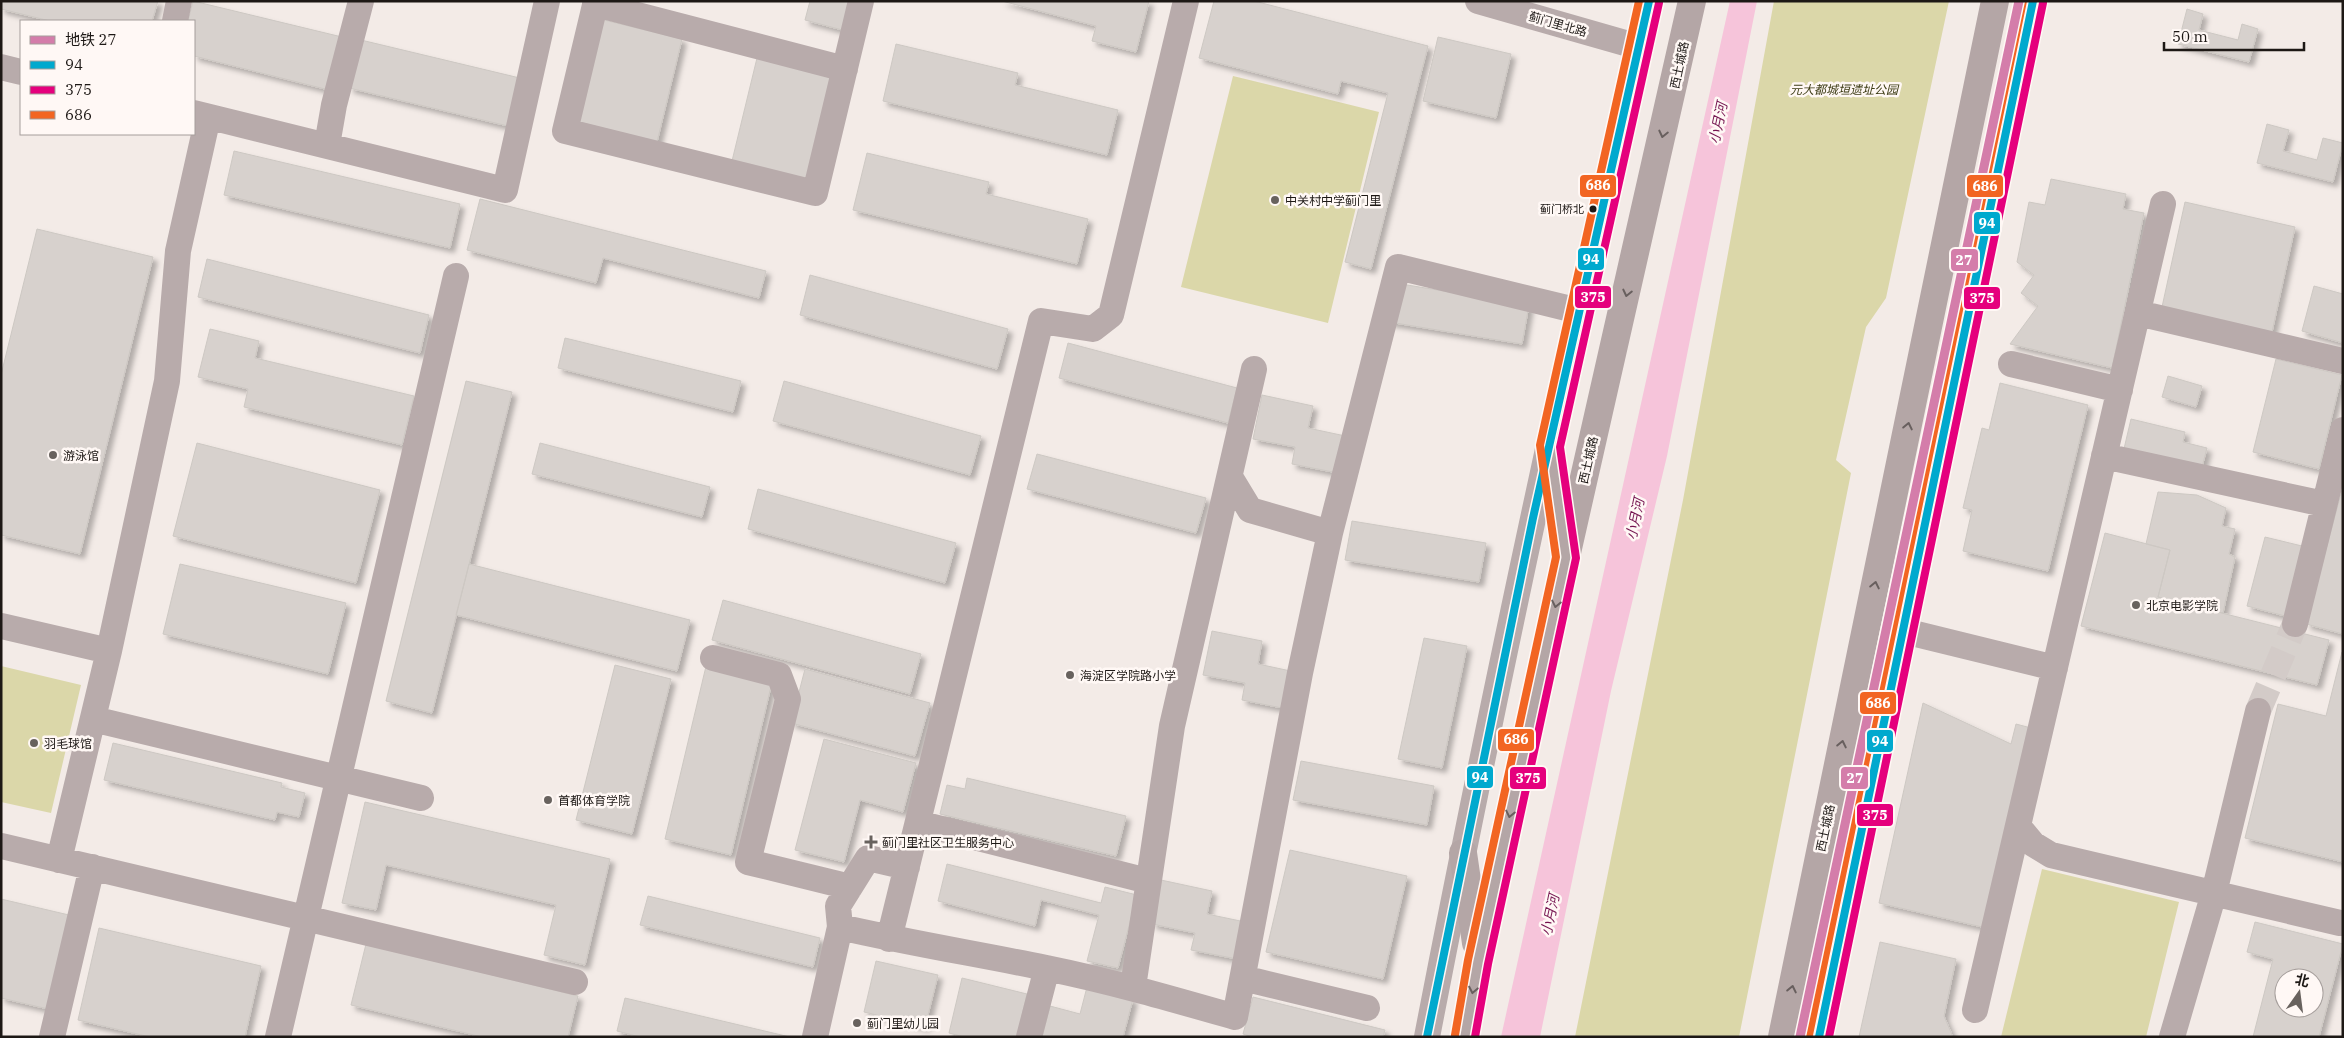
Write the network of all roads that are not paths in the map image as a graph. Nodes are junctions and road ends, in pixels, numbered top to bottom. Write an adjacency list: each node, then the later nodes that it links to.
1 (179, 1): 13 (street)
2 (361, 1): 20 (street)
3 (547, 1): 20 (street)
4 (862, 1): 16 (street)
5 (1186, 1): 46 (street)
6 (1478, 1): 14 (street, 蓟门里北路)
7 (1649, 1): 14 (street)
8 (1680, 1): 18 (highway)
9 (1692, 1): 18 (highway, 西土城路)
10 (1995, 1): 73 (highway, 西土城路, one-way to 10)
11 (2033, 1): 38 (street)
12 (595, 3): 16 (street); 16 (street)
13 (175, 20)
14 (1639, 47): 23 (street)
15 (1, 67): 17 (street)
16 (845, 68)
17 (20, 72)
18 (1672, 94): 35 (highway, 西土城路, one-way to 35)
19 (201, 115): 20 (street); 39 (street)
20 (327, 145)
21 (2163, 204): 24 (street)
22 (456, 276): 44 (street)
23 (1579, 311): 30 (street); 34 (street)
24 (2138, 313): 25 (street); 28 (street)
25 (2343, 361)
26 (2011, 364): 28 (street)
27 (1254, 369): 32 (street)
28 (2120, 390): 31 (street)
29 (2343, 430): 33 (street)
30 (1550, 447): 35 (highway); 49 (street)
31 (2104, 456): 33 (street); 41 (street)
32 (1230, 477): 34 (street); 53 (street)
33 (2324, 504): 36 (street)
34 (1330, 533): 62 (street)
35 (1566, 556): 60 (highway, 西土城路, one-way to 60)
36 (2295, 624)
37 (1, 626): 39 (street)
38 (1904, 631): 41 (street); 74 (street)
39 (109, 651): 43 (street)
40 (713, 658): 54 (street)
41 (2055, 668): 47 (street)
42 (2258, 711): 55 (street)
43 (93, 719): 44 (street); 50 (street)
44 (339, 777): 45 (street); 56 (street)
45 (421, 798)
46 (918, 823): 52 (street); 53 (street)
47 (2018, 826): 55 (street); 66 (street)
48 (1, 846): 50 (street)
49 (1463, 852): 60 (highway); 72 (street)
50 (59, 860): 51 (street)
51 (92, 867): 56 (street); 68 (street)
52 (907, 867): 54 (street); 59 (street)
53 (1148, 881): 64 (street)
54 (850, 887): 58 (street)
55 (2214, 894): 57 (street); 75 (street)
56 (306, 917): 63 (street); 69 (street)
57 (2340, 923)
58 (840, 927): 59 (street); 70 (street)
59 (889, 938): 61 (street)
60 (1478, 962): 67 (highway, 西土城路, one-way to 67)
61 (1047, 968): 64 (street); 71 (street)
62 (1243, 978): 64 (street); 65 (street)
63 (575, 982)
64 (1133, 987)
65 (1367, 1008)
66 (1975, 1010)
67 (1463, 1033)
68 (52, 1037)
69 (278, 1037)
70 (815, 1037)
71 (1029, 1037)
72 (1428, 1037)
73 (1782, 1037)
74 (1819, 1037)
75 (2172, 1037)

